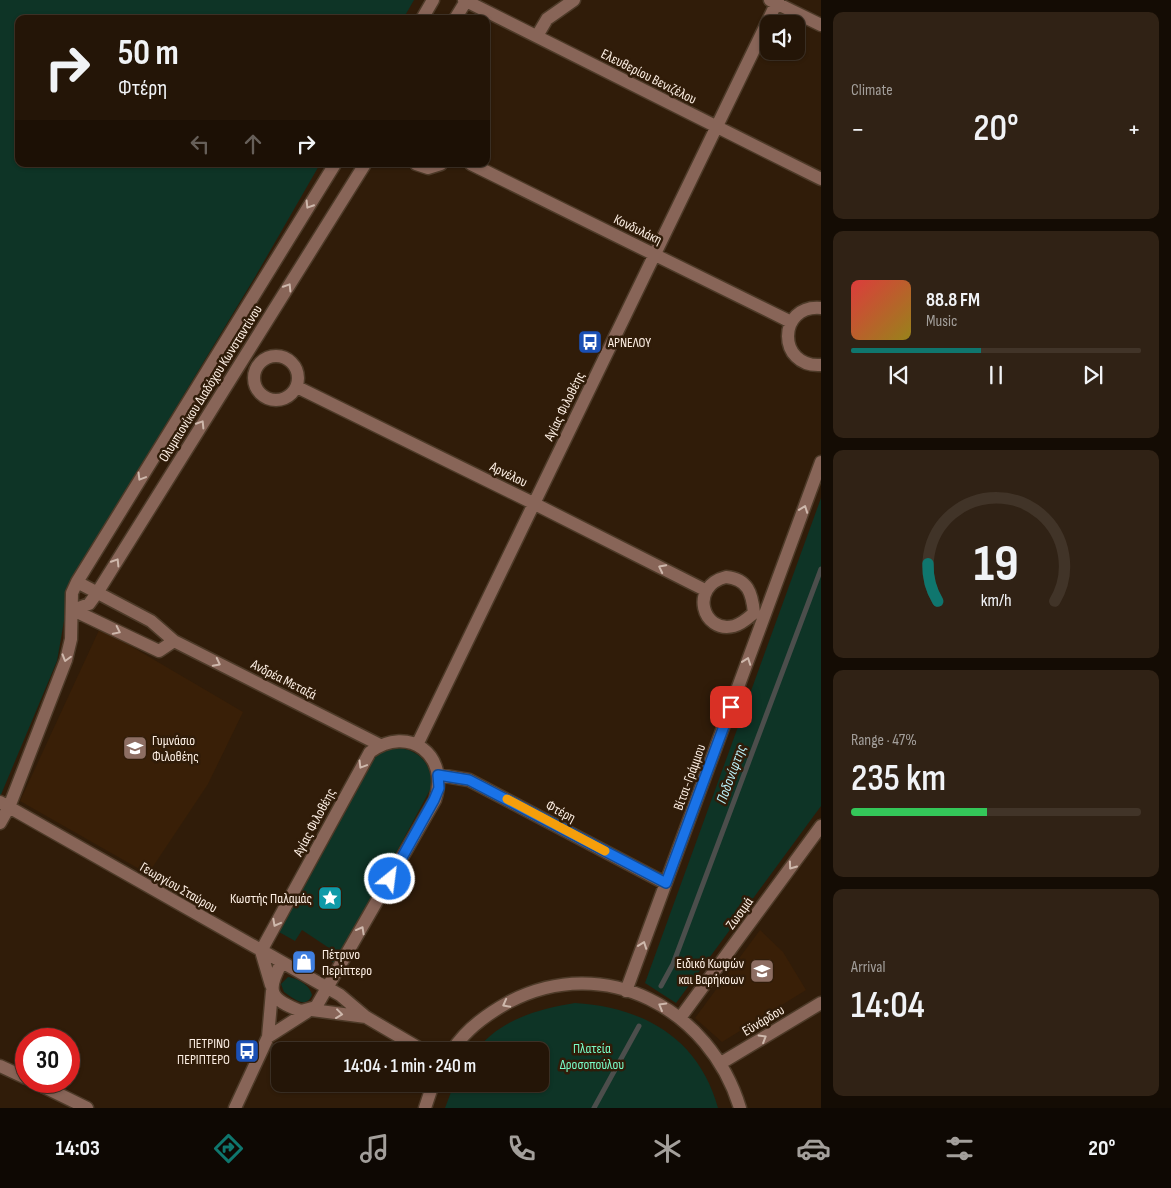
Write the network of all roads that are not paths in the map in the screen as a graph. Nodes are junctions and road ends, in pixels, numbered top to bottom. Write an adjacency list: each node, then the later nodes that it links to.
1 (433, 0): 5 (street)
2 (465, 0): 6 (street); 8 (street, Ελευθερίου Βενιζέλου)
3 (574, 0): 8 (street)
4 (775, 1): 7 (street); 9 (street, Αγίας Φιλοθέης)
5 (424, 15)
6 (457, 15)
7 (821, 25)
8 (536, 36): 9 (street, Ελευθερίου Βενιζέλου)
9 (716, 126): 13 (street, Ελευθερίου Βενιζέλου); 14 (street, Αγίας Φιλοθέης)
10 (333, 167): 21 (street, Ολυμπιονίκου Διαδόχου Κωνσταντίνου, one-way to 21)
11 (363, 167): 23 (street, Ολυμπιονίκου Διαδόχου Κωνσταντίνου, one-way to 11)
12 (477, 167): 14 (street, Κονδυλάκη)
13 (821, 179)
14 (654, 253): 16 (street, Κονδυλάκη); 20 (street, Αγίας Φιλοθέης)
15 (821, 308): 16 (street)
16 (791, 322): 17 (street)
17 (821, 365)
18 (297, 387): 20 (street, Αρνέλου)
19 (821, 462): 25 (street, Βίτσι-Γράμμου, one-way to 19)
20 (533, 503): 22 (street, Αρνέλου, one-way to 20); 28 (street, Αγίας Φιλοθέης)
21 (77, 582): 23 (street, Ανδρέα Μεταξά); 24 (street, Ολυμπιονίκου Διαδόχου Κωνσταντίνου)
22 (705, 590): 25 (street); 25 (street)
23 (97, 593): 24 (street, Ολυμπιονίκου Διαδόχου Κωνσταντίνου); 26 (street, Ανδρέα Μεταξά)
24 (73, 610): 26 (street, one-way to 26); 30 (street, Ολυμπιονίκου Διαδόχου Κωνσταντίνου, one-way to 30)
25 (758, 616): 33 (street, Βίτσι-Γράμμου, one-way to 25)
26 (174, 641): 27 (street, Ανδρέα Μεταξά, one-way to 27)
27 (380, 745): 28 (street); 34 (street, Αγίας Φιλοθέης, one-way to 34)
28 (417, 745): 29 (street)
29 (438, 775): 33 (street, Φτέρη); 37 (street, one-way to 29)
30 (4, 804): 31 (street, Ολυμπιονίκου Διαδόχου Κωνσταντίνου); 34 (street, Γεωργίου Σταύρου)
31 (0, 823)
32 (821, 826): 42 (street, Ζωσιμά, one-way to 42)
33 (666, 883): 38 (street, Βίτσι-Γράμμου, one-way to 33)
34 (261, 951): 35 (street, Γεωργίου Σταύρου); 36 (street)
35 (282, 962): 36 (street); 37 (street, Γεωργίου Σταύρου)
36 (272, 988): 40 (street, Γεωργίου Σταύρου); 43 (street)
37 (329, 988): 40 (street); 41 (street, Γεωργίου Σταύρου)
38 (626, 991): 42 (street, one-way to 38); 45 (street, one-way to 45)
39 (821, 1003): 46 (street, Εϋνάρδου, one-way to 39)
40 (309, 1011): 41 (street, Γεωργίου Σταύρου, one-way to 41); 43 (street)
41 (366, 1017): 44 (street, Γεωργίου Σταύρου)
42 (680, 1018): 46 (street)
43 (268, 1038): 52 (street)
44 (409, 1042)
45 (460, 1042)
46 (721, 1063): 54 (street)
47 (0, 1066): 48 (street)
48 (15, 1073)
49 (430, 1092): 53 (street)
50 (56, 1093): 51 (street)
51 (87, 1108)
52 (235, 1108)
53 (425, 1108)
54 (740, 1108)

